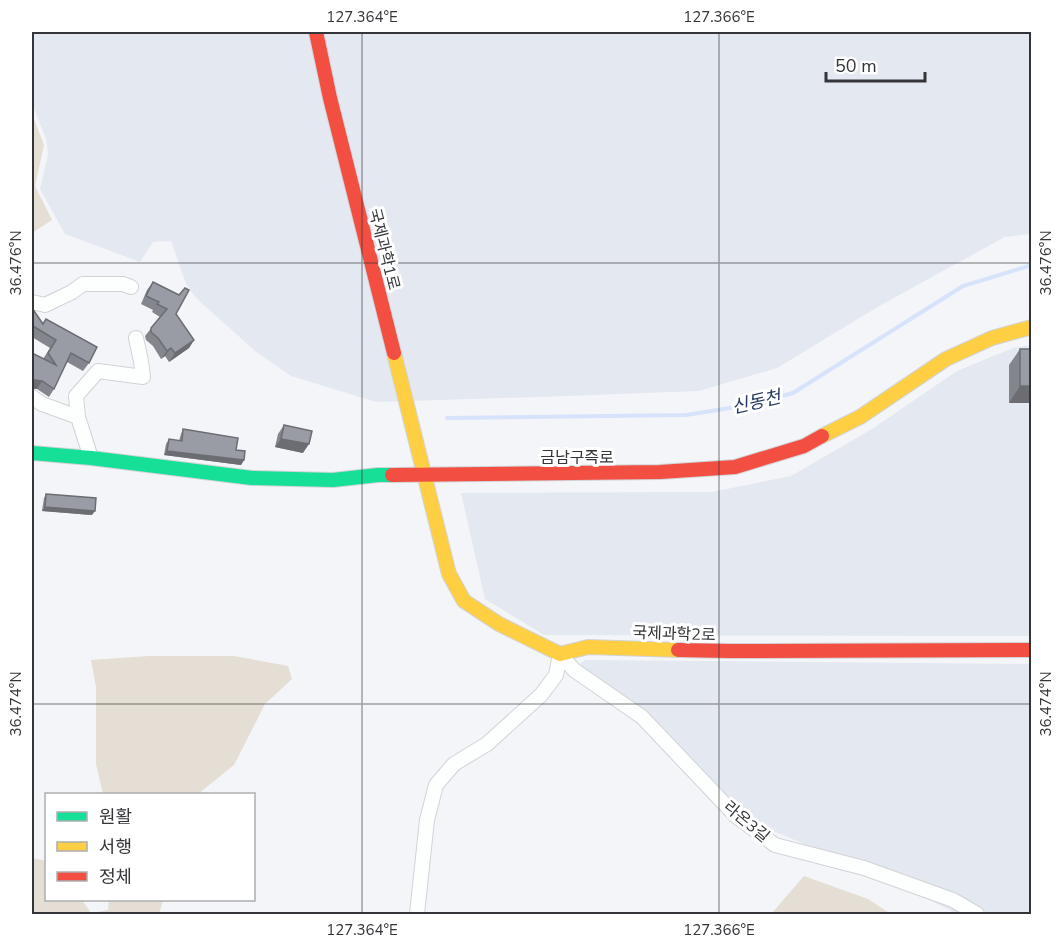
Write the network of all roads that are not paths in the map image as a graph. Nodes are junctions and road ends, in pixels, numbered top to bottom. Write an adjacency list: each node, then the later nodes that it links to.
1 (316, 32): 10 (street, 국제과학1로)
2 (131, 287): 3 (street)
3 (32, 302)
4 (1032, 327): 10 (street, 금남구즉로)
5 (136, 338): 7 (street)
6 (32, 397): 7 (street)
7 (78, 417): 9 (street)
8 (32, 453): 9 (street, 금남구즉로)
9 (91, 458): 10 (street, 금남구즉로)
10 (425, 473): 12 (street)
11 (1032, 650): 12 (street, 국제과학2로)
12 (560, 654): 13 (street); 14 (street, 라온3길)
13 (417, 915)
14 (977, 915)

